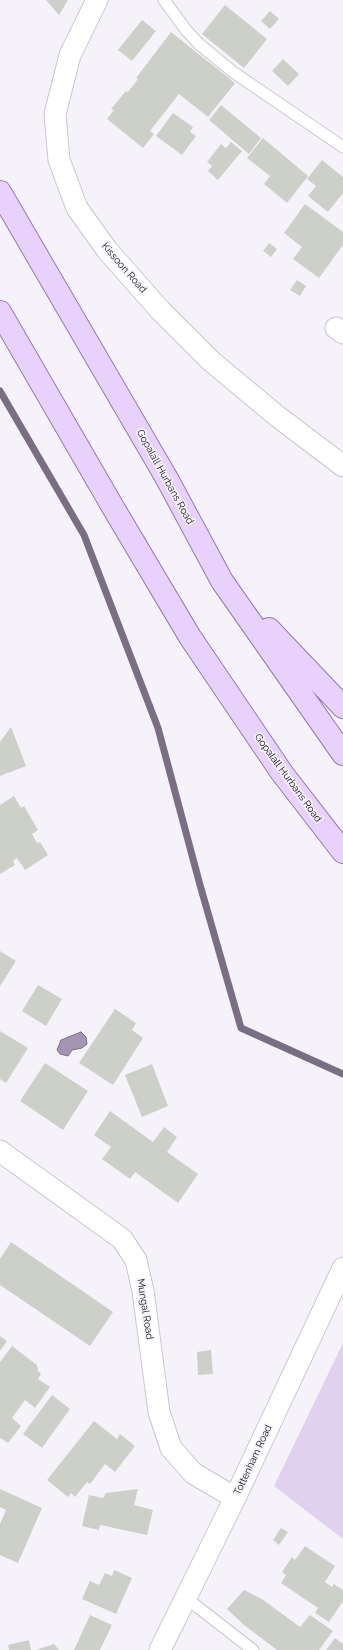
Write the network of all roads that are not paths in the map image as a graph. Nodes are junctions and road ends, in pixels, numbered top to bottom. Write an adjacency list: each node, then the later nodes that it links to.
1 (96, 0): 6 (street, Kissoon Road)
2 (164, 0): 3 (lane)
3 (343, 147)
4 (0, 192): 7 (main road, Gopalall Hurbans Road)
5 (0, 312): 10 (main road, Gopalall Hurbans Road)
6 (343, 466)
7 (222, 581): 8 (main road); 9 (main road, Gopalall Hurbans Road)
8 (343, 707)
9 (343, 754)
10 (343, 852)
11 (0, 1152): 13 (street, Mungal Road)
12 (343, 1268): 13 (street, Tottenham Road)
13 (235, 1498): 14 (street, Tottenham Road)
14 (186, 1598): 15 (street, Tottenham Road); 16 (lane)
15 (160, 1650)
16 (253, 1650)

